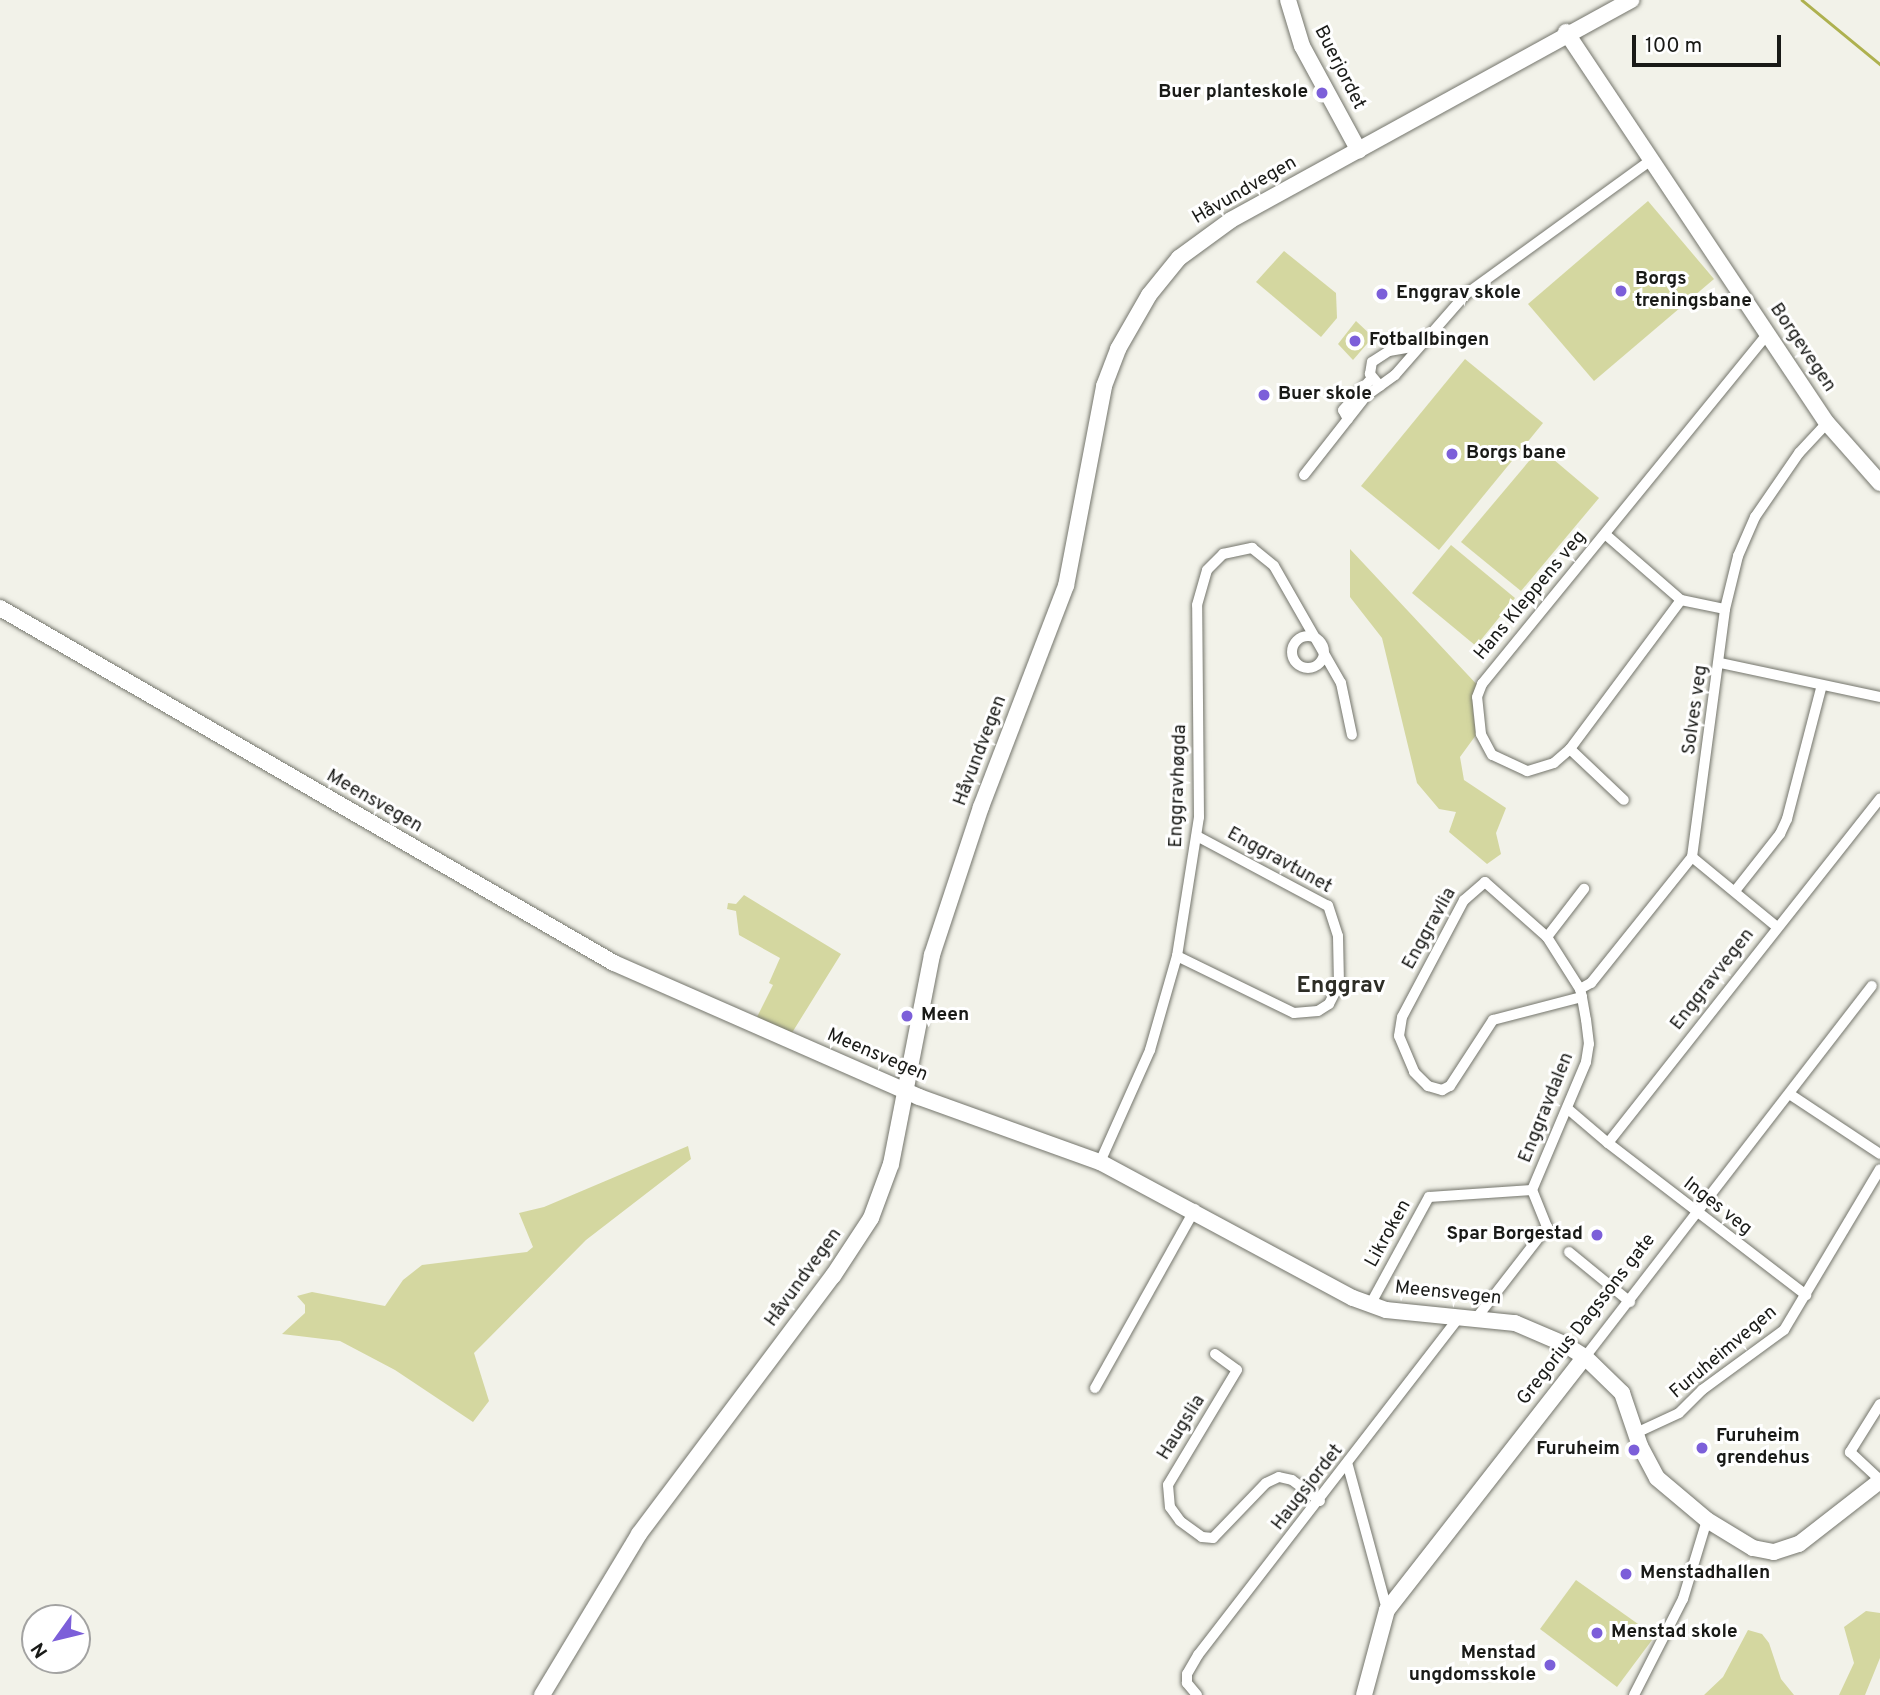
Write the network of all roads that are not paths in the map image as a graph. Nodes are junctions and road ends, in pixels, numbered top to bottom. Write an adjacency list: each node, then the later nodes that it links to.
1 (1288, 0): 4 (street, Buerjordet)
2 (1631, 0): 3 (street, Håvundvegen)
3 (1566, 32): 4 (street, Håvundvegen); 5 (street, Borgevegen)
4 (1359, 151): 33 (street, Håvundvegen)
5 (1651, 160): 6 (street, Borgevegen); 7 (street)
6 (1767, 335): 9 (street, Borgevegen); 12 (street, Hans Kleppens veg)
7 (1418, 346): 8 (street); 8 (street)
8 (1376, 382): 10 (street)
9 (1827, 423): 11 (street, Borgevegen); 15 (street, Solves veg)
10 (1304, 475)
11 (1880, 483)
12 (1605, 534): 13 (street, Hans Kleppens veg); 20 (street, Hans Kleppens veg)
13 (1681, 600): 15 (street, Hans Kleppens veg); 20 (street, Hans Kleppens veg)
14 (0, 608): 33 (street, Meensvegen)
15 (1725, 609): 16 (street, Solves veg)
16 (1720, 663): 17 (street); 24 (street, Solves veg)
17 (1822, 685): 18 (street); 27 (street)
18 (1880, 697)
19 (1352, 735): 23 (street, Enggravhøgda)
20 (1570, 750): 22 (street)
21 (1880, 799): 28 (street, Enggravvegen)
22 (1624, 800)
23 (1197, 836): 30 (street, Enggravhøgda); 30 (street, Enggravtunet)
24 (1692, 857): 27 (street); 32 (street)
25 (1485, 882): 29 (street, Enggravdalen); 32 (street, Enggravlia)
26 (1584, 889): 29 (street)
27 (1735, 891): 28 (street)
28 (1777, 927): 36 (street, Enggravvegen)
29 (1547, 937): 32 (street, Enggravdalen)
30 (1177, 956): 38 (street, Enggravhøgda)
31 (1872, 986): 34 (street, Gregorius Dagssons gate)
32 (1581, 993): 35 (street, Enggravdalen)
33 (904, 1091): 38 (street, Meensvegen); 59 (street, Håvundvegen)
34 (1791, 1095): 37 (street); 42 (street, Gregorius Dagssons gate)
35 (1568, 1109): 36 (street); 40 (street, Enggravdalen)
36 (1608, 1143): 42 (street, Inges veg)
37 (1880, 1154)
38 (1100, 1162): 41 (street, Meensvegen)
39 (1880, 1169): 44 (street, Furuheimvegen)
40 (1532, 1190): 46 (street, Likroken); 48 (street, Enggravdalen)
41 (1195, 1209): 46 (street, Meensvegen); 51 (street)
42 (1696, 1213): 44 (street, Inges veg); 45 (street, Gregorius Dagssons gate)
43 (1569, 1252): 45 (street)
44 (1806, 1295): 53 (street, Furuheimvegen)
45 (1630, 1302): 50 (street, Gregorius Dagssons gate)
46 (1370, 1305): 47 (street, Meensvegen)
47 (1460, 1316): 48 (street, Meensvegen); 54 (street, Haugsjordet)
48 (1478, 1317): 50 (street, Meensvegen)
49 (1215, 1354): 56 (street, Haugslia)
50 (1585, 1357): 53 (street, Meensvegen); 58 (street, Gregorius Dagssons gate)
51 (1095, 1388)
52 (1880, 1404): 55 (street)
53 (1636, 1433): 57 (street, Meensvegen)
54 (1348, 1466): 56 (street, Haugsjordet); 58 (street)
55 (1880, 1480): 57 (street, Meensvegen)
56 (1320, 1501): 60 (street, Haugsjordet)
57 (1707, 1520): 62 (street)
58 (1387, 1610): 61 (street, Gregorius Dagssons gate)
59 (542, 1695)
60 (1198, 1695)
61 (1364, 1695)
62 (1634, 1695)

